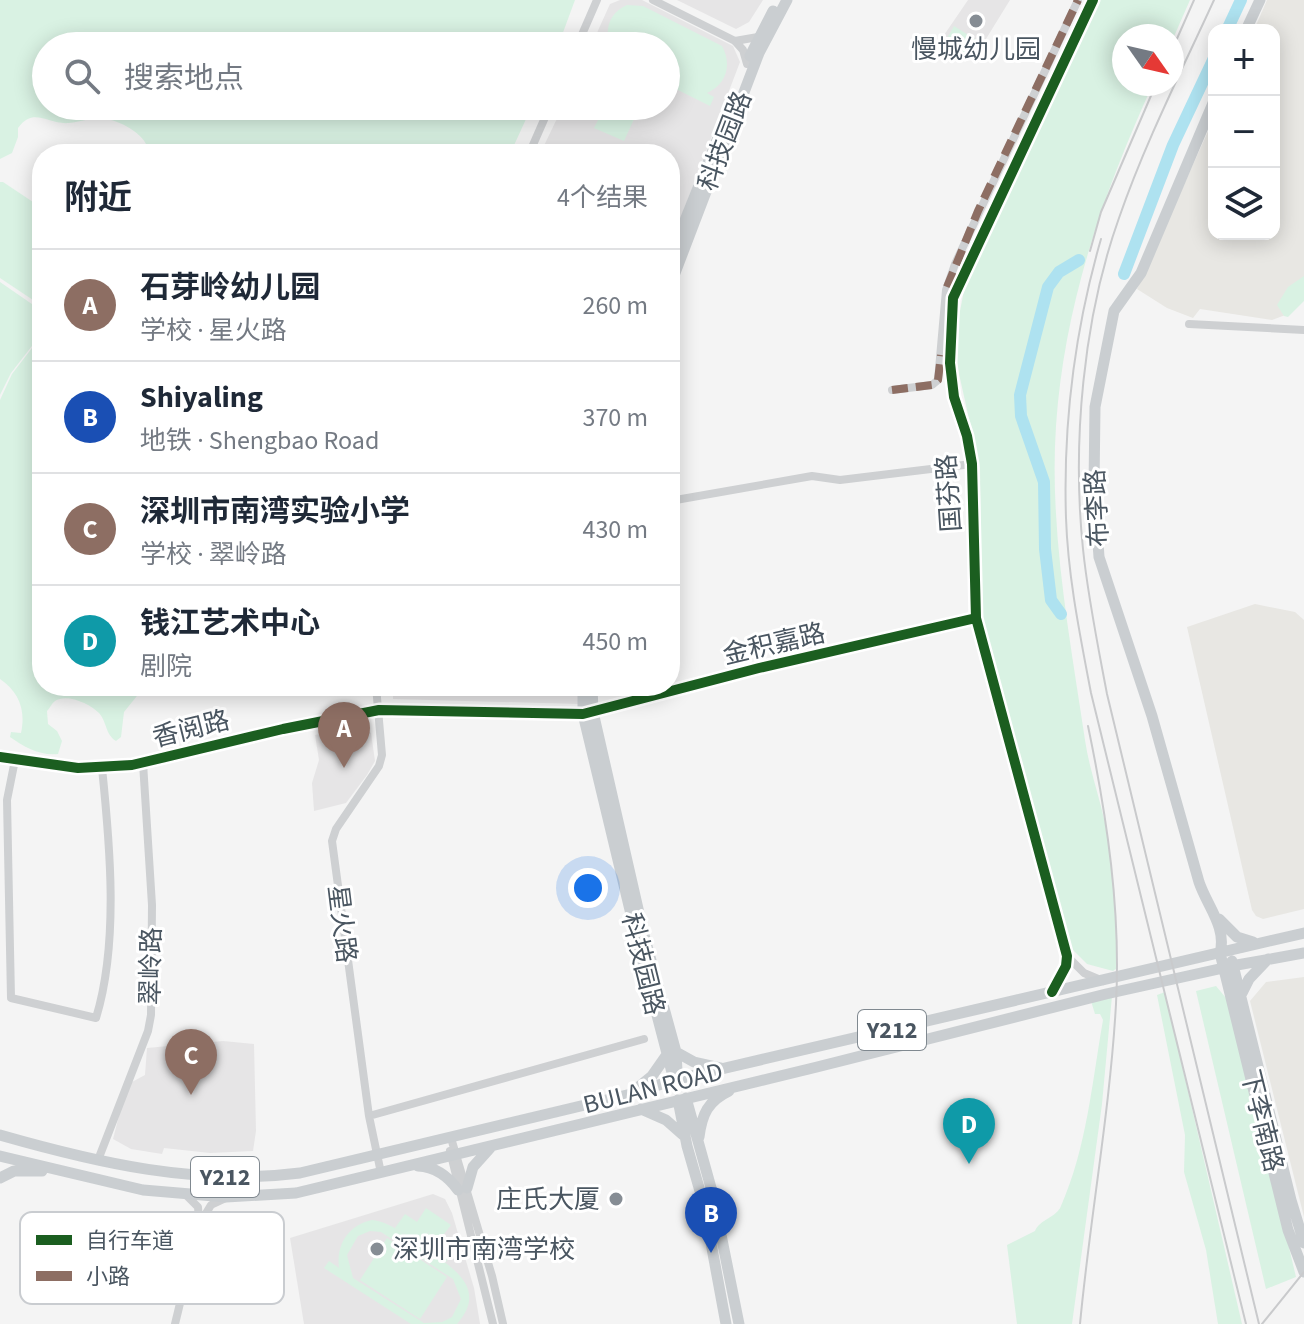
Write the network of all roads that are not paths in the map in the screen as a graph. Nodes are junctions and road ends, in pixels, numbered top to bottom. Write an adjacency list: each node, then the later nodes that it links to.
1 (653, 0): 11 (street)
2 (779, 0): 10 (main road, 科技园路)
3 (787, 0): 17 (main road, 科技园路)
4 (1078, 0): 20 (street)
5 (1093, 0): 21 (street, 国芬路)
6 (1260, 0): 8 (main road)
7 (598, 3): 9 (street)
8 (1249, 24)
9 (584, 32)
10 (758, 37): 11 (street); 12 (main road, 科技园路)
11 (735, 41): 12 (street)
12 (747, 64): 16 (main road, 科技园路)
13 (1208, 115): 35 (main road, 布李路)
14 (544, 120): 15 (street)
15 (533, 144)
16 (680, 233)
17 (680, 260)
18 (1189, 324): 19 (street)
19 (1304, 330)
20 (892, 390)
21 (972, 464): 22 (street); 23 (street, 国芬路)
22 (680, 499)
23 (976, 618): 24 (street, 金积嘉路); 40 (street, 国芬路)
24 (680, 689)
25 (377, 696): 29 (street, 星火路)
26 (585, 696): 30 (main road, 科技园路)
27 (591, 696): 30 (main road, 科技园路)
28 (653, 696): 30 (street, 金积嘉路)
29 (379, 710): 30 (street, 香阅路); 33 (street, 香阅路); 56 (street, 星火路)
30 (588, 713): 48 (main road, 科技园路)
31 (0, 757): 32 (street, 香阅路)
32 (15, 760): 34 (street, 香阅路); 34 (street)
33 (143, 763): 34 (street, 香阅路); 66 (street, 翠岭路)
34 (102, 768)
35 (1215, 914): 37 (main road); 38 (main road, 布李路)
36 (1304, 933): 37 (main road, BULAN ROAD / Y212)
37 (1258, 943): 38 (main road, BULAN ROAD / Y212)
38 (1224, 948): 42 (main road, 布李路); 43 (main road, BULAN ROAD / Y212)
39 (1304, 953): 41 (main road, BULAN ROAD / Y212)
40 (1067, 956): 44 (street); 45 (street)
41 (1268, 959): 42 (main road, BULAN ROAD / Y212); 46 (main road)
42 (1228, 967): 43 (main road, BULAN ROAD / Y212); 46 (main road, 下李南路); 77 (main road, 下李南路)
43 (1150, 978): 44 (main road, BULAN ROAD / Y212); 44 (main road, BULAN ROAD / Y212)
44 (1105, 988): 45 (main road, BULAN ROAD / Y212); 51 (main road, BULAN ROAD / Y212)
45 (1052, 992): 49 (main road, BULAN ROAD / Y212)
46 (1242, 993): 76 (main road, 下李南路)
47 (644, 1039): 56 (street)
48 (671, 1054): 49 (main road); 50 (main road, 科技园路); 53 (main road)
49 (725, 1070): 50 (main road, BULAN ROAD / Y212); 52 (main road)
50 (677, 1080): 53 (main road, BULAN ROAD / Y212); 54 (street, 科技园路)
51 (746, 1082): 52 (main road, BULAN ROAD / Y212); 60 (main road)
52 (723, 1088): 54 (main road, BULAN ROAD / Y212)
53 (631, 1094): 59 (main road, BULAN ROAD / Y212)
54 (682, 1099): 55 (main road, BULAN ROAD / Y212); 60 (main road)
55 (640, 1109): 60 (main road); 61 (main road, BULAN ROAD / Y212)
56 (369, 1116): 64 (street, 星火路)
57 (0, 1125): 62 (main road)
58 (0, 1135): 62 (main road, BULAN ROAD / Y212)
59 (451, 1138): 64 (main road, BULAN ROAD / Y212); 65 (street)
60 (693, 1144): 82 (main road); 83 (main road)
61 (494, 1145): 65 (main road, BULAN ROAD / Y212); 71 (main road)
62 (58, 1151): 66 (main road, BULAN ROAD / Y212)
63 (0, 1156): 68 (main road, BULAN ROAD / Y212)
64 (377, 1156): 66 (main road, BULAN ROAD / Y212); 69 (street, 星火路)
65 (453, 1156): 67 (main road, BULAN ROAD / Y212); 71 (street)
66 (98, 1160)
67 (414, 1166): 69 (main road, BULAN ROAD / Y212); 71 (main road)
68 (57, 1170): 70 (main road); 72 (main road, BULAN ROAD / Y212)
69 (381, 1173): 73 (main road, BULAN ROAD / Y212)
70 (0, 1178)
71 (462, 1189): 80 (street); 81 (street)
72 (186, 1195): 73 (main road, BULAN ROAD / Y212); 74 (street)
73 (226, 1197): 75 (street)
74 (198, 1212)
75 (207, 1212)
76 (1304, 1243)
77 (1303, 1267)
78 (180, 1304): 79 (street)
79 (175, 1324)
80 (493, 1324)
81 (503, 1324)
82 (726, 1324)
83 (739, 1324)

